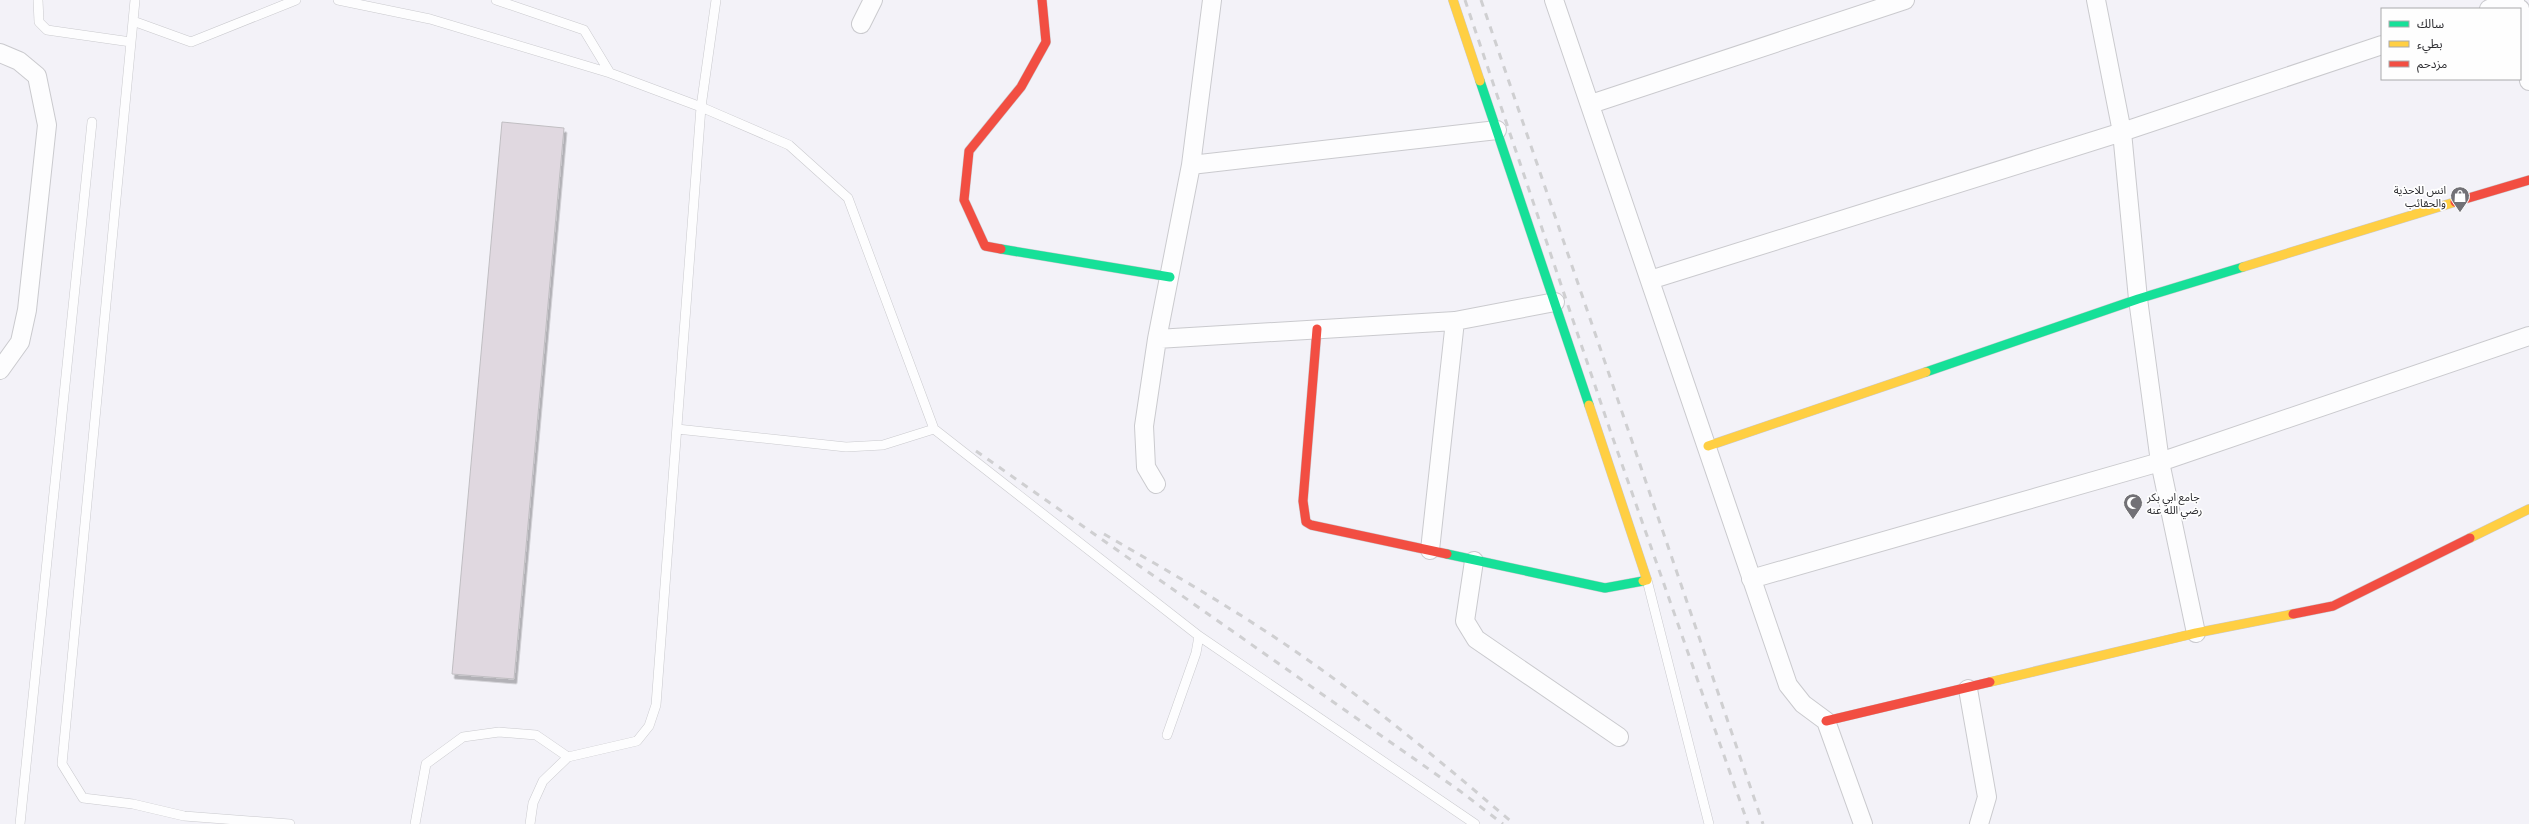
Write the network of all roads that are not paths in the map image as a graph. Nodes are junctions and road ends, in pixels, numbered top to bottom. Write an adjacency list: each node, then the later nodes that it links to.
1 (38, 0): 19 (lane)
2 (135, 0): 17 (lane)
3 (296, 0): 17 (lane)
4 (338, 0): 22 (lane)
5 (496, 0): 22 (lane)
6 (716, 0): 25 (lane)
7 (873, 0): 18 (street)
8 (1042, 0): 31 (street)
9 (1212, 0): 29 (street)
10 (1453, 0): 27 (street)
11 (1554, 0): 24 (street)
12 (1905, 0): 24 (street)
13 (2096, 0): 28 (street)
14 (2516, 0): 15 (street)
15 (2492, 8)
16 (2521, 17): 23 (street)
17 (133, 20): 19 (lane)
18 (861, 24)
19 (131, 42): 57 (lane)
20 (2381, 45): 28 (street)
21 (0, 53): 39 (street)
22 (610, 73): 25 (lane)
23 (2529, 81)
24 (1591, 104): 32 (street)
25 (701, 107): 40 (lane); 41 (lane)
26 (92, 122): 58 (lane)
27 (1497, 130): 29 (street); 34 (street)
28 (2122, 132): 32 (street); 33 (street)
29 (1190, 165): 31 (street)
30 (2529, 180): 33 (street)
31 (1170, 277): 38 (street)
32 (1650, 280): 42 (street)
33 (2138, 299): 42 (street); 43 (street)
34 (1555, 302): 35 (street); 49 (street)
35 (1455, 321): 36 (street); 46 (street)
36 (1317, 329): 38 (street); 46 (street)
37 (2529, 336): 43 (street)
38 (1157, 339): 44 (street)
39 (0, 370)
40 (677, 429): 41 (lane); 56 (lane)
41 (934, 429): 51 (lane)
42 (1708, 446): 48 (street)
43 (2160, 462): 48 (street); 50 (street)
44 (1156, 484)
45 (2529, 509): 50 (street)
46 (1430, 550): 47 (street)
47 (1474, 561): 49 (street); 55 (street)
48 (1751, 579): 53 (street)
49 (1647, 580): 63 (lane)
50 (2196, 633): 52 (street)
51 (1200, 636): 54 (lane); 62 (lane)
52 (1968, 689): 53 (street); 65 (street)
53 (1826, 722): 64 (street)
54 (1167, 735)
55 (1620, 737)
56 (568, 757): 60 (lane); 61 (lane)
57 (183, 820): 59 (lane)
58 (20, 824)
59 (290, 824)
60 (415, 824)
61 (530, 824)
62 (1475, 824)
63 (1709, 824)
64 (1863, 824)
65 (1979, 824)

